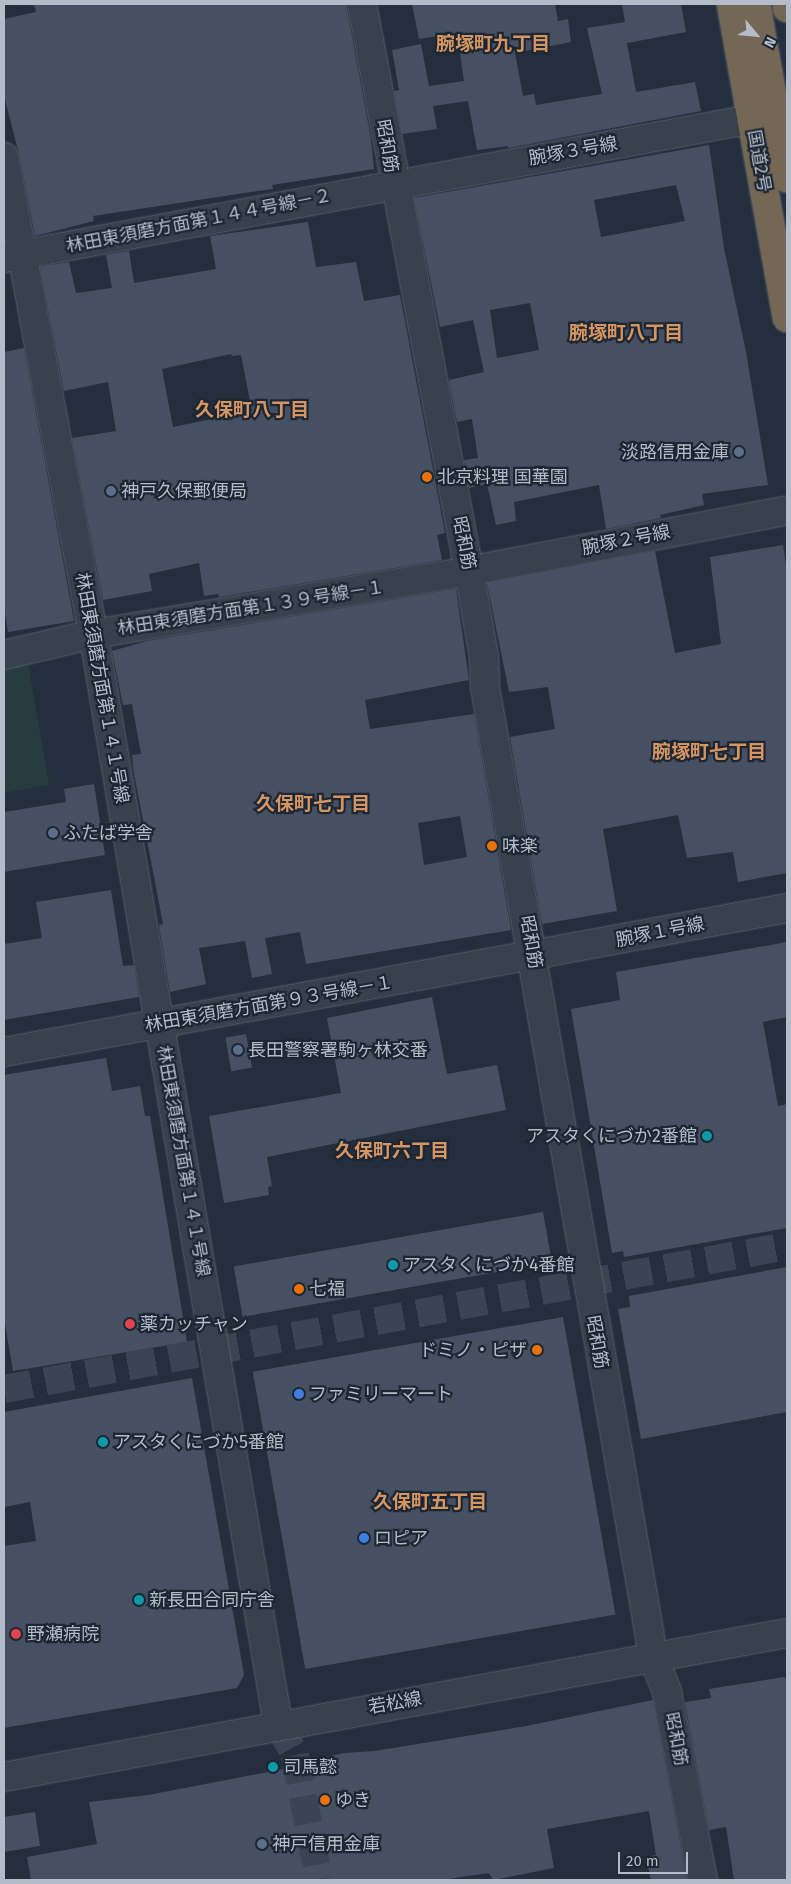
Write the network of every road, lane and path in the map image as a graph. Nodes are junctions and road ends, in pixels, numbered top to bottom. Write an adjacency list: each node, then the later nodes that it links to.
1 (362, 4): 9 (street, 昭和筋)
2 (731, 4): 6 (highway, 国道2号)
3 (756, 4): 8 (highway)
4 (786, 4): 5 (highway)
5 (787, 8)
6 (752, 119): 9 (street, 腕塚３号線); 11 (highway, 国道2号)
7 (4, 156): 10 (street, 林田東須磨方面第１４１号線)
8 (787, 178)
9 (394, 184): 10 (street, 林田東須磨方面第１４４号線－２); 13 (street, 昭和筋)
10 (12, 257): 14 (street, 林田東須磨方面第１４１号線)
11 (787, 318)
12 (783, 511): 13 (street, 腕塚２号線)
13 (469, 572): 14 (street, 林田東須磨方面第１３９号線－１); 17 (street, 昭和筋)
14 (94, 634): 15 (street, 林田東須磨方面第１３９号線－１); 18 (street, 林田東須磨方面第１４１号線)
15 (4, 655)
16 (787, 908): 17 (street, 腕塚１号線)
17 (534, 956): 18 (street, 林田東須磨方面第９３号線－１); 21 (street, 昭和筋)
18 (159, 1024): 19 (street, 林田東須磨方面第９３号線－１); 22 (street, 林田東須磨方面第１４１号線)
19 (4, 1052)
20 (787, 1633): 21 (street, 若松線)
21 (654, 1657): 22 (street, 若松線); 24 (street, 昭和筋)
22 (278, 1724): 23 (street, 若松線)
23 (4, 1778)
24 (702, 1880)

